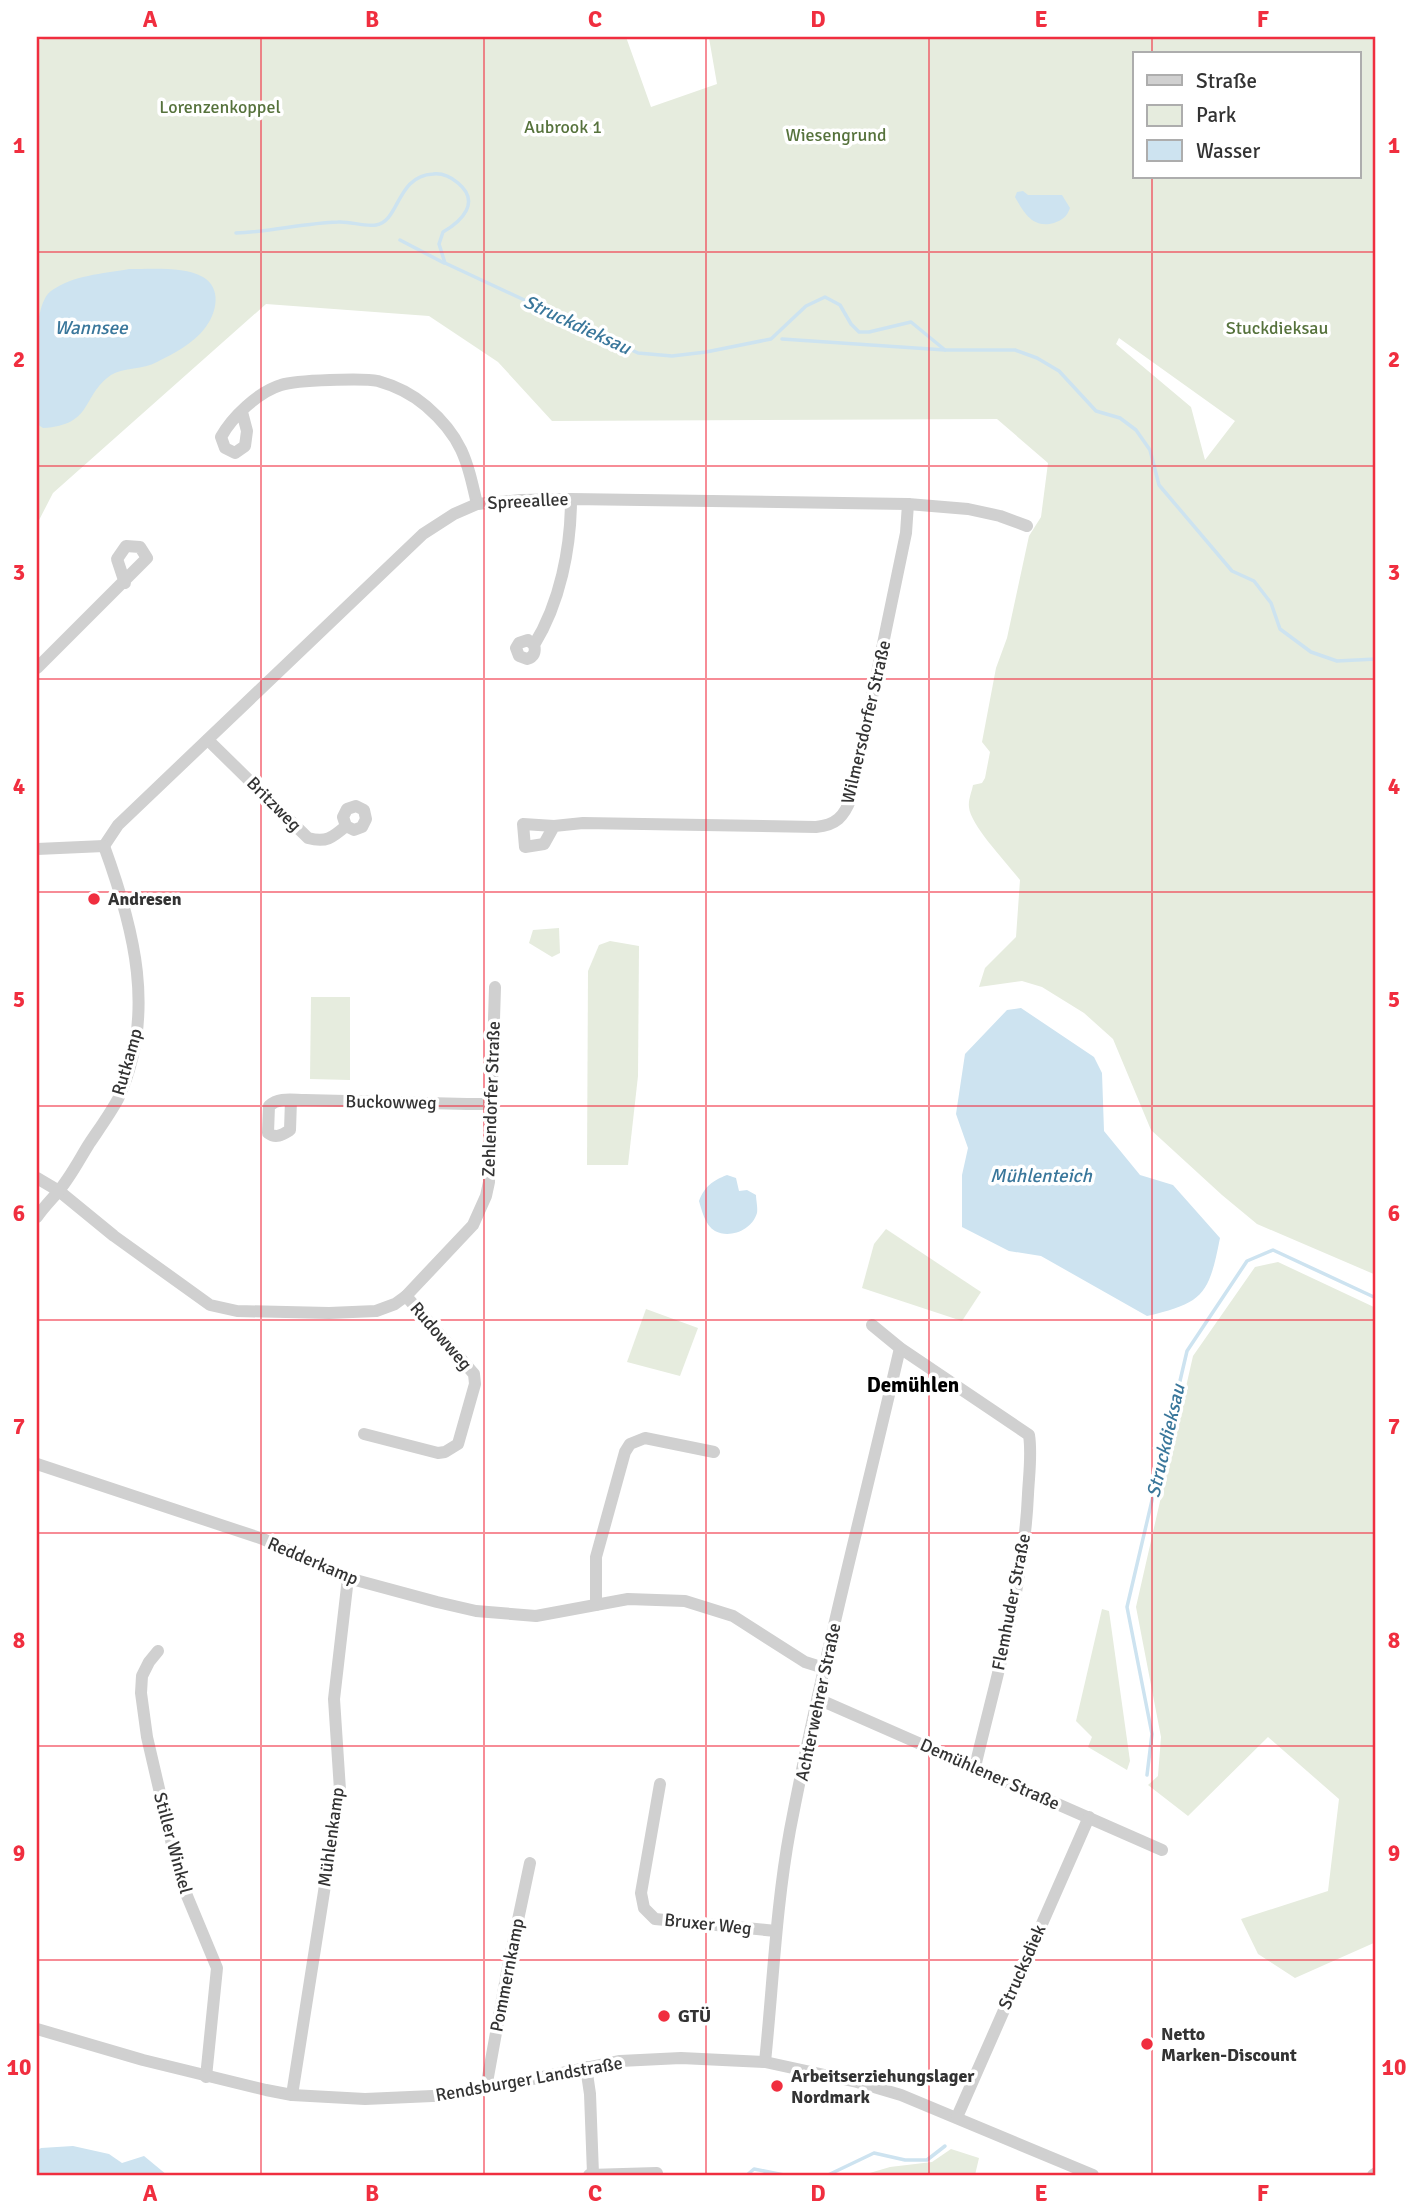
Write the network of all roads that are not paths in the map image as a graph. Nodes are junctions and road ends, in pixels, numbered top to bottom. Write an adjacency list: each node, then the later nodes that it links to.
1 (243, 412): 3 (street)
2 (571, 499): 3 (street, Spreeallee); 4 (street, Spreeallee); 7 (street)
3 (477, 504): 9 (street, Spreeallee)
4 (908, 504): 5 (street, Spreeallee); 11 (street, Wilmersdorfer Straße)
5 (1027, 526)
6 (125, 583): 8 (street)
7 (534, 645)
8 (37, 668)
9 (208, 740): 10 (street, Britzweg); 12 (street, Spreeallee)
10 (346, 826)
11 (554, 826)
12 (104, 846): 13 (street); 18 (street, Rutkamp)
13 (37, 849)
14 (495, 987): 16 (street, Zehlendorfer Straße)
15 (291, 1100): 16 (street, Buckowweg)
16 (492, 1104): 20 (street, Zehlendorfer Straße)
17 (37, 1178): 18 (street, Zehlendorfer Straße)
18 (59, 1191): 19 (street, Rutkamp); 20 (street, Zehlendorfer Straße)
19 (37, 1217)
20 (407, 1296): 23 (street, Rudowweg)
21 (872, 1325): 22 (street)
22 (900, 1348): 29 (street, Achterwehrer Straße); 31 (street, Flemhuder Straße)
23 (364, 1434)
24 (714, 1452): 27 (street)
25 (37, 1464): 26 (street, Redderkamp)
26 (348, 1578): 27 (street, Redderkamp); 42 (street, Mühlenkamp)
27 (596, 1605): 29 (street, Redderkamp)
28 (159, 1651): 40 (street, Stiller Winkel)
29 (824, 1668): 30 (street, Achterwehrer Straße)
30 (818, 1699): 31 (street, Demühlener Straße); 36 (street, Achterwehrer Straße)
31 (975, 1767): 33 (street, Demühlener Straße)
32 (660, 1784): 36 (street, Bruxer Weg)
33 (1089, 1817): 34 (street, Demühlener Straße); 43 (street, Strucksdiek)
34 (1162, 1850)
35 (530, 1863): 41 (street, Pommernkamp)
36 (776, 1931): 38 (street, Achterwehrer Straße)
37 (37, 2029): 40 (street, Rendsburger Landstraße)
38 (765, 2062): 39 (street, Rendsburger Landstraße); 43 (street, Rendsburger Landstraße)
39 (586, 2067): 41 (street, Rendsburger Landstraße); 44 (street)
40 (206, 2077): 42 (street, Rendsburger Landstraße)
41 (486, 2088): 42 (street, Rendsburger Landstraße)
42 (292, 2095)
43 (957, 2117): 46 (street, Rendsburger Landstraße)
44 (591, 2174): 45 (street)
45 (657, 2174)
46 (1093, 2175)

